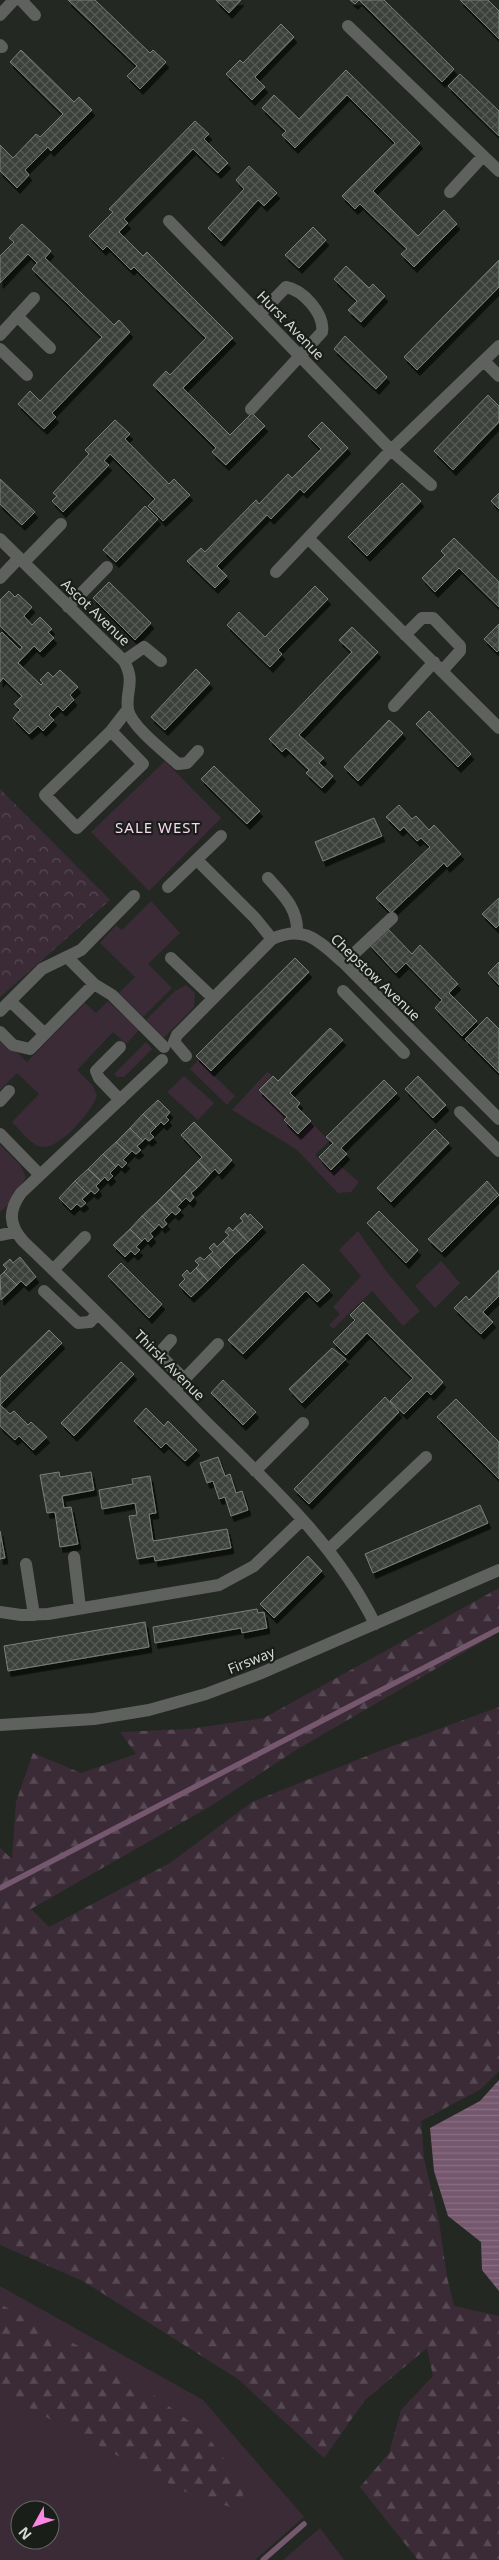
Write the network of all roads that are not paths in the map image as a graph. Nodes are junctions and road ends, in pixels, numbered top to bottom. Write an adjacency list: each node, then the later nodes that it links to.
1 (14, 0): 3 (street)
2 (21, 0): 4 (street)
3 (0, 15)
4 (35, 15)
5 (348, 26): 6 (street)
6 (483, 156): 7 (street); 8 (street)
7 (499, 171)
8 (450, 192)
9 (169, 221): 11 (street, Hurst Avenue)
10 (34, 298): 12 (street)
11 (260, 314): 17 (street, Hurst Avenue); 17 (street)
12 (17, 316): 13 (street); 15 (street)
13 (0, 335)
14 (499, 346): 18 (street)
15 (50, 348)
16 (0, 349): 19 (street)
17 (299, 355): 21 (street); 22 (street, Hurst Avenue)
18 (484, 361): 20 (street); 22 (street)
19 (27, 375)
20 (499, 376)
21 (251, 409)
22 (391, 450): 23 (street, Hurst Avenue); 25 (street)
23 (431, 485)
24 (61, 524): 27 (street)
25 (308, 538): 29 (street); 32 (street)
26 (0, 539): 27 (street, Ascot Avenue)
27 (21, 560): 30 (street); 31 (street, Ascot Avenue)
28 (107, 567): 31 (street)
29 (276, 572)
30 (0, 578)
31 (68, 607): 33 (street, Ascot Avenue)
32 (405, 635): 35 (street); 35 (street)
33 (124, 661): 34 (street); 37 (street, Ascot Avenue)
34 (161, 661)
35 (438, 666): 36 (street); 38 (street)
36 (394, 706)
37 (128, 709): 39 (street); 40 (street)
38 (499, 728)
39 (111, 731): 39 (street)
40 (198, 752)
41 (221, 836): 42 (street)
42 (196, 860): 44 (street); 48 (street)
43 (268, 878): 47 (street)
44 (168, 887)
45 (134, 896): 49 (street)
46 (392, 918): 51 (street)
47 (297, 932): 48 (street); 51 (street, Chepstow Avenue)
48 (272, 939): 54 (street)
49 (67, 957): 52 (street); 55 (street)
50 (171, 958): 54 (street)
51 (344, 963): 57 (street, Chepstow Avenue)
52 (94, 984): 59 (street); 65 (street)
53 (343, 992): 60 (street)
54 (213, 998): 63 (street)
55 (10, 1001): 56 (street); 59 (street)
56 (0, 1011)
57 (404, 1023): 60 (street); 68 (street, Chepstow Avenue)
58 (0, 1032): 59 (street)
59 (45, 1034)
60 (389, 1038): 62 (street)
61 (120, 1046): 65 (street)
62 (404, 1054)
63 (186, 1056)
64 (9, 1091): 66 (street)
65 (120, 1100): 71 (street)
66 (0, 1101)
67 (460, 1112): 70 (street)
68 (499, 1119)
69 (0, 1134): 71 (street)
70 (496, 1143)
71 (39, 1174): 72 (street)
72 (15, 1232): 73 (street); 75 (street, Thirsk Avenue)
73 (0, 1235)
74 (85, 1237): 75 (street)
75 (53, 1270): 77 (street, Thirsk Avenue)
76 (44, 1291): 77 (street)
77 (97, 1314): 81 (street, Thirsk Avenue)
78 (171, 1340): 80 (street)
79 (218, 1344): 80 (street)
80 (184, 1379): 81 (street)
81 (174, 1390): 84 (street, Thirsk Avenue)
82 (303, 1423): 84 (street)
83 (426, 1457): 86 (street)
84 (256, 1471): 85 (street, Thirsk Avenue)
85 (302, 1520): 86 (street, Thirsk Avenue); 90 (street)
86 (329, 1548): 93 (street, Thirsk Avenue)
87 (74, 1557): 90 (street)
88 (26, 1564): 92 (street)
89 (499, 1570): 93 (street, Firsway)
90 (80, 1608): 92 (street)
91 (0, 1612): 92 (street)
92 (34, 1615)
93 (375, 1624): 94 (street, Firsway)
94 (0, 1725)

